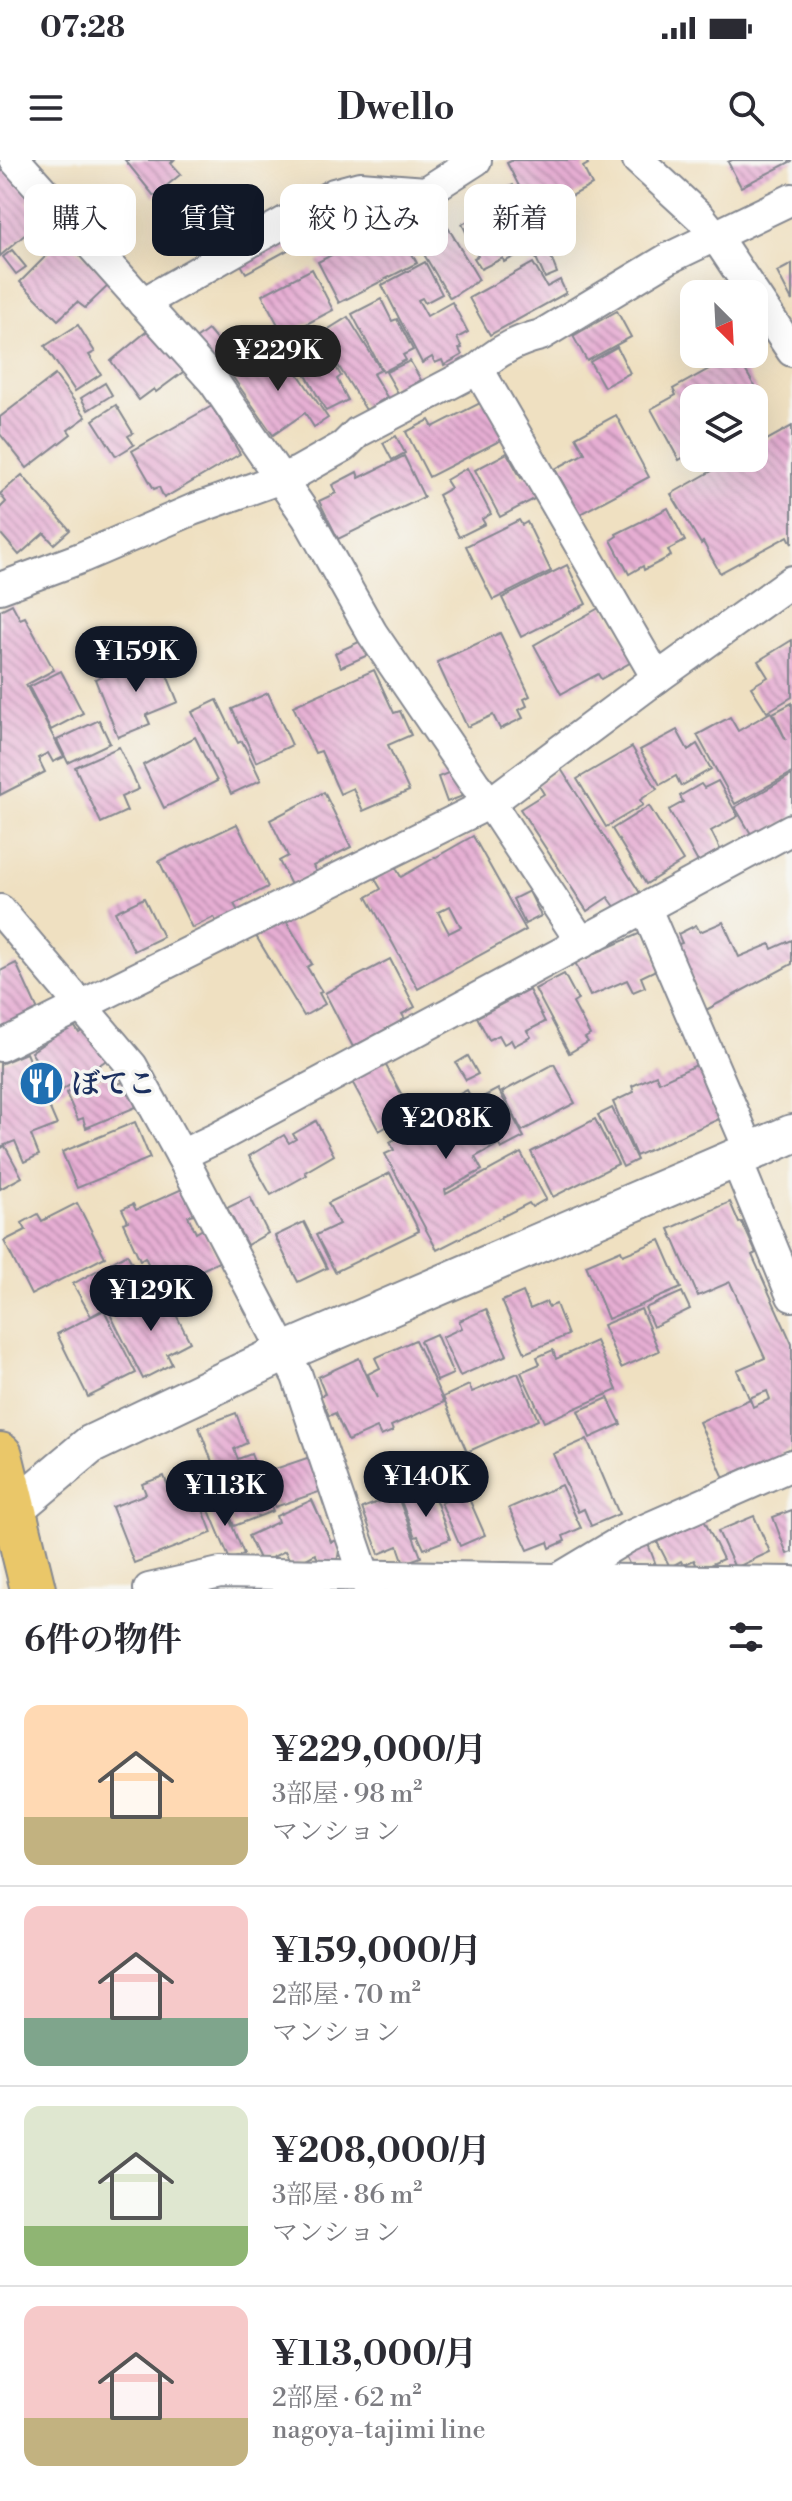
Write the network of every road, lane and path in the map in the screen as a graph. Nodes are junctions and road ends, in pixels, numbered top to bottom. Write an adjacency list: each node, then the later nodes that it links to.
1 (15, 160): 6 (street)
2 (476, 160): 6 (street)
3 (638, 160): 5 (street)
4 (792, 199): 5 (street)
5 (716, 237): 7 (street); 8 (street)
6 (143, 303): 9 (street)
7 (792, 351)
8 (478, 369): 9 (street); 12 (street)
9 (282, 479): 11 (street); 13 (street)
10 (792, 581): 12 (street)
11 (0, 588)
12 (657, 678): 13 (street)
13 (490, 803): 17 (street); 18 (street)
14 (792, 829): 15 (street)
15 (646, 909): 17 (street); 22 (street)
16 (0, 910): 18 (street)
17 (582, 943): 21 (street)
18 (82, 1006): 19 (street); 21 (street)
19 (0, 1046)
20 (792, 1134): 22 (street)
21 (181, 1155): 24 (street)
22 (743, 1155): 23 (street); 24 (street)
23 (792, 1296)
24 (285, 1352): 27 (street); 29 (street)
25 (0, 1455): 27 (main road)
26 (792, 1465): 28 (street)
27 (7, 1515): 31 (main road)
28 (558, 1579): 29 (street); 30 (street)
29 (367, 1582): 32 (street)
30 (792, 1582)
31 (33, 1589)
32 (149, 1589)

